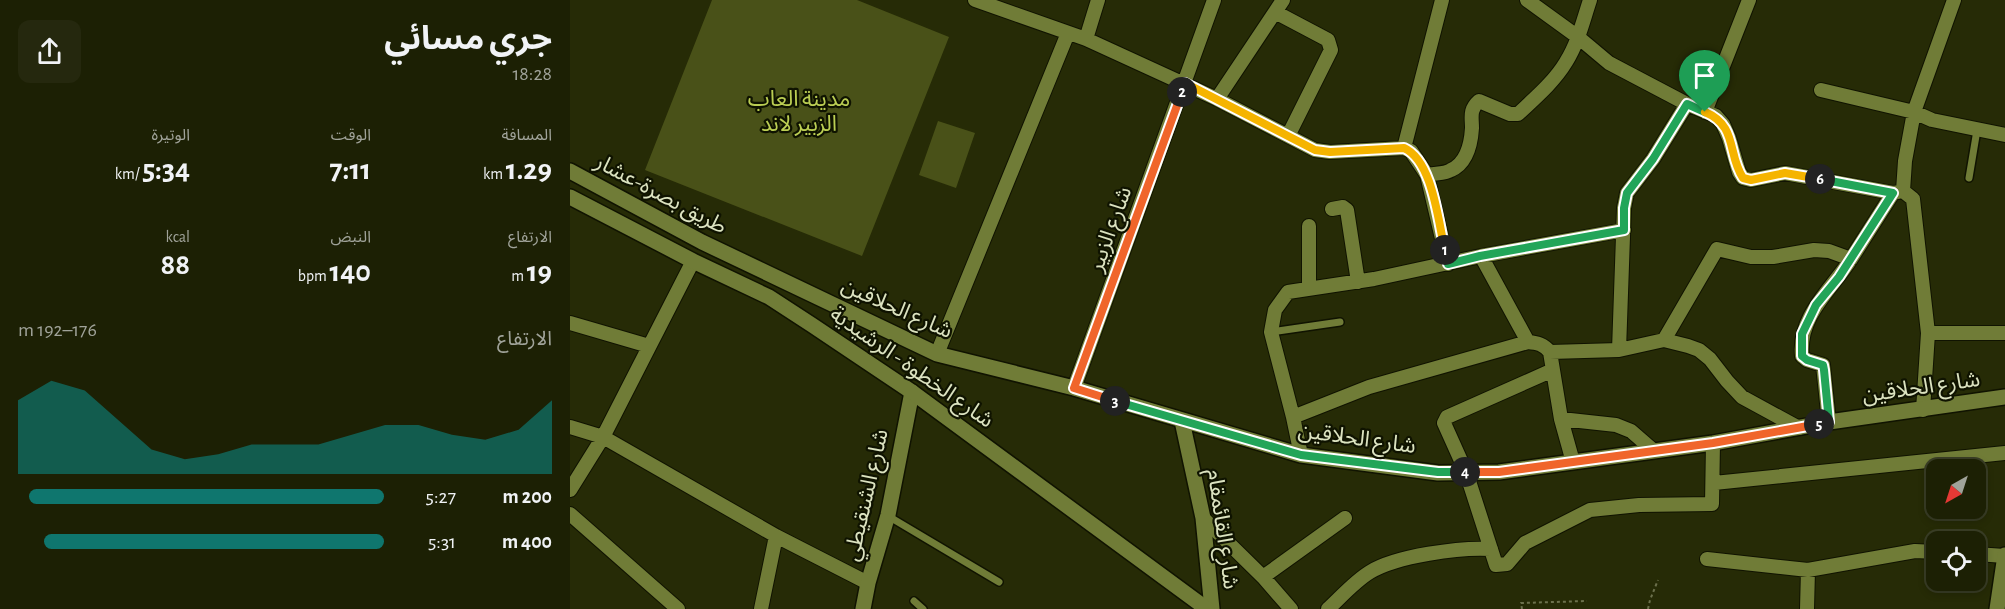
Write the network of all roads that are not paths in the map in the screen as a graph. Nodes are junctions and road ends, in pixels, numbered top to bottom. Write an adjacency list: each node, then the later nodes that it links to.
1 (1098, 0): 12 (street)
2 (1214, 0): 13 (street, شارع الزبير)
3 (1442, 0): 22 (street)
4 (1527, 0): 11 (street)
5 (1590, 0): 11 (street)
6 (1749, 0): 17 (street)
7 (1954, 0): 18 (street)
8 (979, 1): 10 (street)
9 (1279, 6): 15 (street); 21 (street)
10 (1068, 33): 12 (street); 49 (street)
11 (1578, 37): 16 (street); 24 (street)
12 (1086, 39): 13 (street)
13 (1185, 83): 15 (street); 51 (street, شارع الزبير)
14 (1821, 90): 18 (street)
15 (1217, 99): 21 (street)
16 (1687, 104): 17 (street); 30 (street)
17 (1705, 112): 26 (street)
18 (1914, 112): 19 (street); 26 (street)
19 (1977, 130): 20 (street); 25 (lane)
20 (2005, 135)
21 (1288, 136): 22 (street)
22 (1404, 148): 24 (street)
23 (570, 171): 31 (main road, طريق بصرة-عشار)
24 (1427, 174): 35 (street)
25 (1969, 178)
26 (1898, 192): 33 (street); 42 (street)
27 (570, 197): 34 (main road, شارع الخطوة - الرشيدية)
28 (1332, 209): 37 (street)
29 (1309, 226): 38 (street)
30 (1624, 230): 32 (street); 47 (street)
31 (732, 256): 36 (main road); 49 (main road, شارع الحلاقين)
32 (1480, 256): 35 (street); 45 (street)
33 (1851, 259): 44 (street); 58 (street)
34 (693, 261): 36 (main road, شارع الخطوة - الرشيدية); 46 (street)
35 (1448, 264): 37 (street)
36 (723, 275): 52 (main road, شارع الخطوة - الرشيدية)
37 (1358, 282): 38 (street)
38 (1309, 289): 41 (street)
39 (1340, 322): 41 (lane)
40 (570, 323): 46 (street)
41 (1271, 332): 55 (street)
42 (1929, 333): 43 (street); 54 (street)
43 (2005, 333)
44 (1664, 340): 47 (street); 60 (street)
45 (1528, 342): 48 (street); 55 (street)
46 (649, 346): 61 (street)
47 (1618, 350): 48 (street)
48 (1550, 352): 50 (street)
49 (937, 354): 51 (main road, شارع الحلاقين)
50 (1552, 370): 56 (street); 67 (street)
51 (1074, 388): 57 (main road, شارع الحلاقين)
52 (912, 392): 71 (main road, شارع الشنقيطي); 89 (main road, شارع الخطوة - الرشيدية)
53 (2005, 397): 54 (main road, شارع الحلاقين)
54 (1923, 410): 58 (main road, شارع الحلاقين)
55 (1293, 417): 65 (street)
56 (1561, 419): 63 (street); 66 (street)
57 (1182, 421): 65 (main road, شارع الحلاقين); 72 (main road, شارع القائمقام)
58 (1829, 422): 60 (main road, شارع الحلاقين)
59 (570, 427): 61 (street)
60 (1799, 428): 62 (main road, شارع الحلاقين)
61 (603, 437): 69 (street); 74 (street)
62 (1713, 443): 63 (main road, شارع الحلاقين); 68 (street)
63 (1654, 451): 66 (main road, شارع الحلاقين)
64 (2005, 453): 68 (street)
65 (1301, 455): 67 (main road, شارع الحلاقين)
66 (1573, 462): 67 (main road, شارع الحلاقين)
67 (1466, 472): 75 (street)
68 (1714, 483): 75 (street)
69 (570, 490)
70 (570, 513): 85 (street)
71 (888, 515): 82 (lane); 83 (main road, شارع الشنقيطي)
72 (1203, 518): 81 (street); 90 (main road, شارع القائمقام)
73 (1346, 518): 81 (street)
74 (776, 536): 83 (street); 86 (street)
75 (1491, 549): 92 (street)
76 (1926, 552): 80 (street)
77 (1986, 554): 78 (street)
78 (2005, 555): 94 (main road)
79 (1707, 559): 80 (street)
80 (1808, 570): 93 (street)
81 (1263, 577): 91 (street)
82 (999, 582)
83 (868, 583): 87 (main road, شارع الشنقيطي)
84 (914, 601): 88 (lane)
85 (678, 609)
86 (761, 609)
87 (863, 609)
88 (923, 609)
89 (1207, 609)
90 (1212, 609)
91 (1291, 609)
92 (1328, 609)
93 (1807, 609)
94 (1997, 609)

